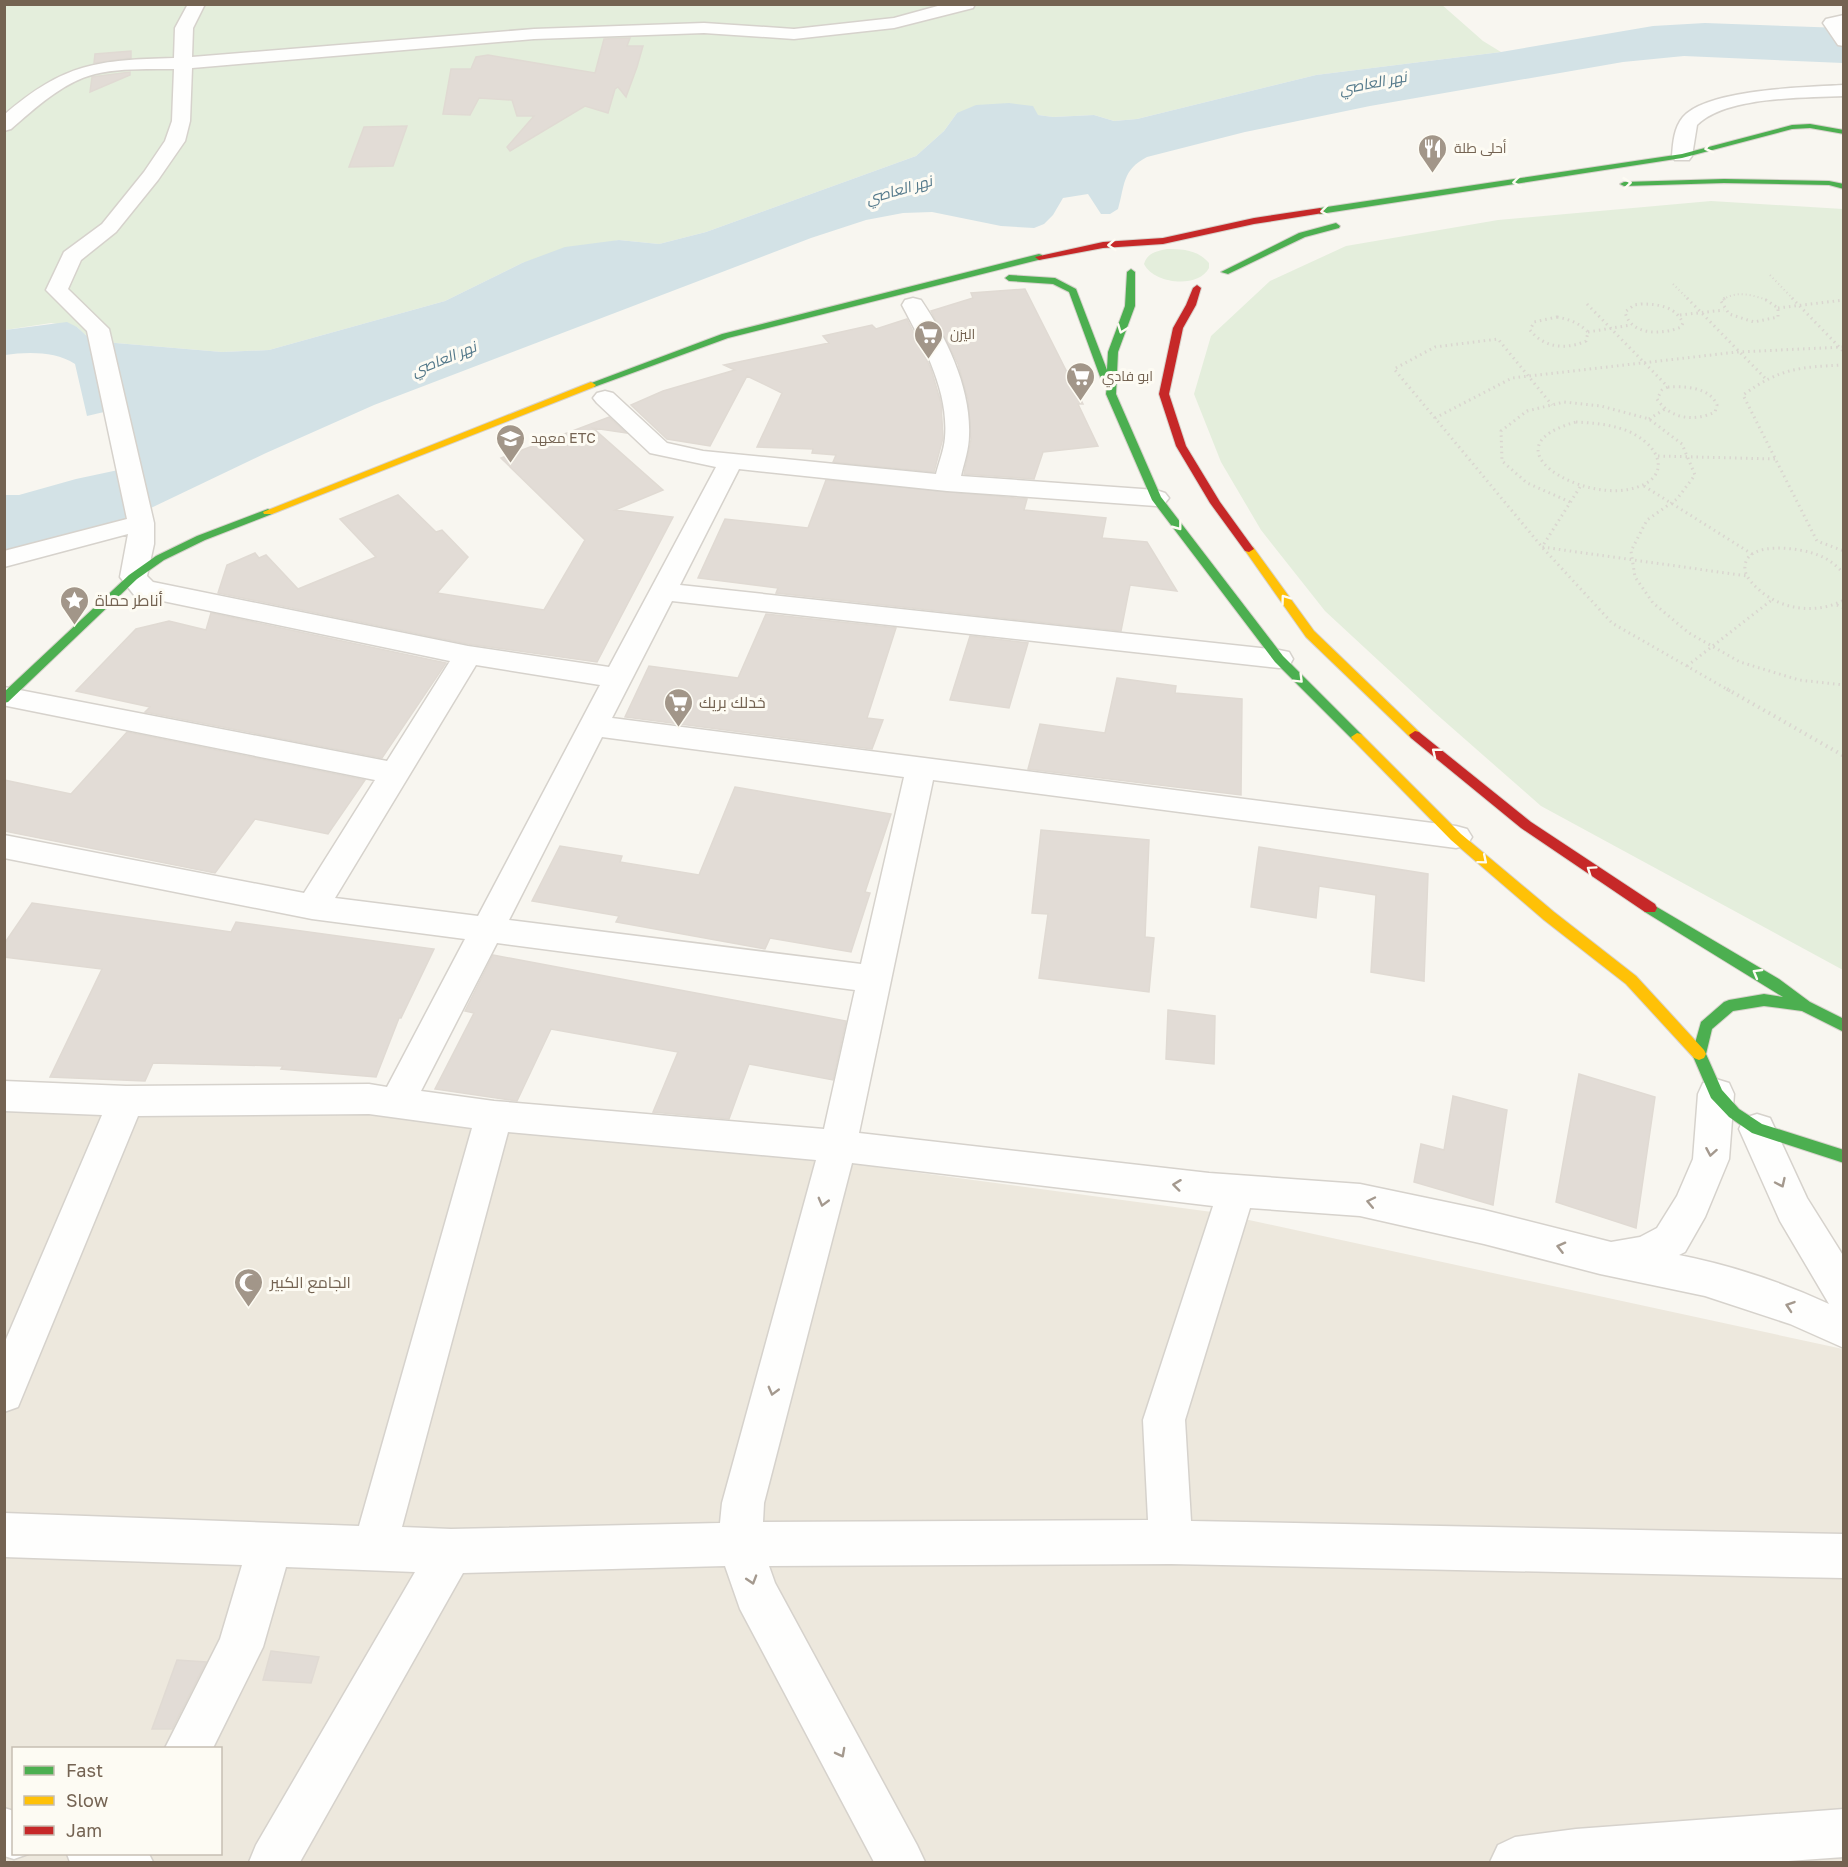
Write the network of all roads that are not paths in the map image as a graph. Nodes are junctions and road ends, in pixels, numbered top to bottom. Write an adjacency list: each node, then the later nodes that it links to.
1 (197, 4): 5 (street)
2 (967, 4): 5 (street)
3 (1838, 15): 4 (street)
4 (1844, 42)
5 (184, 63): 8 (street); 34 (street)
6 (1844, 90): 13 (street)
7 (1835, 116): 9 (main road)
8 (4, 125)
9 (1810, 126): 10 (main road); 11 (main road)
10 (1844, 132)
11 (1766, 133): 12 (main road); 13 (main road, one-way to 13)
12 (1758, 151)
13 (1682, 156): 18 (main road, one-way to 18)
14 (1775, 166): 15 (main road)
15 (1839, 184): 16 (main road, one-way to 15)
16 (1614, 185)
17 (1500, 198): 24 (main road)
18 (1163, 241): 19 (main road); 22 (main road); 36 (main road, one-way to 36)
19 (1203, 246)
20 (1220, 256): 24 (main road)
21 (1104, 259): 23 (main road)
22 (1126, 265): 25 (main road); 29 (main road, one-way to 29)
23 (1009, 278): 26 (main road); 29 (main road)
24 (1213, 281): 27 (main road); 52 (main road, one-way to 24)
25 (1146, 282)
26 (977, 287)
27 (1182, 289)
28 (913, 305): 32 (street)
29 (1111, 394): 33 (main road)
30 (605, 398): 31 (street)
31 (731, 461): 32 (street); 37 (street)
32 (947, 483): 33 (street)
33 (1156, 498): 41 (main road, one-way to 41)
34 (141, 523): 35 (street); 36 (street)
35 (4, 559)
36 (144, 585): 40 (street); 43 (main road)
37 (663, 592): 41 (street); 42 (street)
38 (121, 607): 39 (main road)
39 (82, 645)
40 (468, 655): 42 (street); 46 (street)
41 (1279, 659): 47 (main road, one-way to 47)
42 (618, 678): 44 (street)
43 (17, 700): 46 (street)
44 (593, 726): 45 (street); 50 (street)
45 (921, 768): 47 (street); 51 (street)
46 (395, 773): 49 (street)
47 (1456, 837): 54 (main road, one-way to 54)
48 (4, 846): 49 (street)
49 (312, 907): 50 (street)
50 (488, 928): 51 (street); 58 (street)
51 (875, 979): 62 (street)
52 (1804, 1006): 53 (main road); 54 (main road)
53 (1844, 1026)
54 (1699, 1054): 55 (main road)
55 (1716, 1094): 60 (main road); 66 (street, one-way to 66)
56 (4, 1096): 57 (street)
57 (126, 1101): 58 (street); 69 (street)
58 (397, 1103): 59 (street)
59 (494, 1116): 62 (street); 74 (street)
60 (1757, 1129): 63 (main road); 67 (street, one-way to 67)
61 (1844, 1145): 63 (main road)
62 (838, 1146): 65 (street, one-way to 62); 72 (street, one-way to 72)
63 (1811, 1148): 64 (main road)
64 (1844, 1157)
65 (1238, 1190): 66 (street, one-way to 65); 71 (street)
66 (1600, 1257): 68 (street, one-way to 66)
67 (1844, 1293)
68 (1844, 1330)
69 (4, 1392)
70 (4, 1535): 73 (street)
71 (1172, 1542): 72 (street); 76 (street)
72 (740, 1544): 75 (street); 82 (street, one-way to 82)
73 (270, 1545): 74 (street); 77 (street)
74 (375, 1548): 75 (street)
75 (451, 1551): 81 (street)
76 (1844, 1556)
77 (189, 1747)
78 (1844, 1833): 83 (street)
79 (95, 1855): 80 (street)
80 (129, 1863)
81 (273, 1863)
82 (900, 1863)
83 (1515, 1863)

